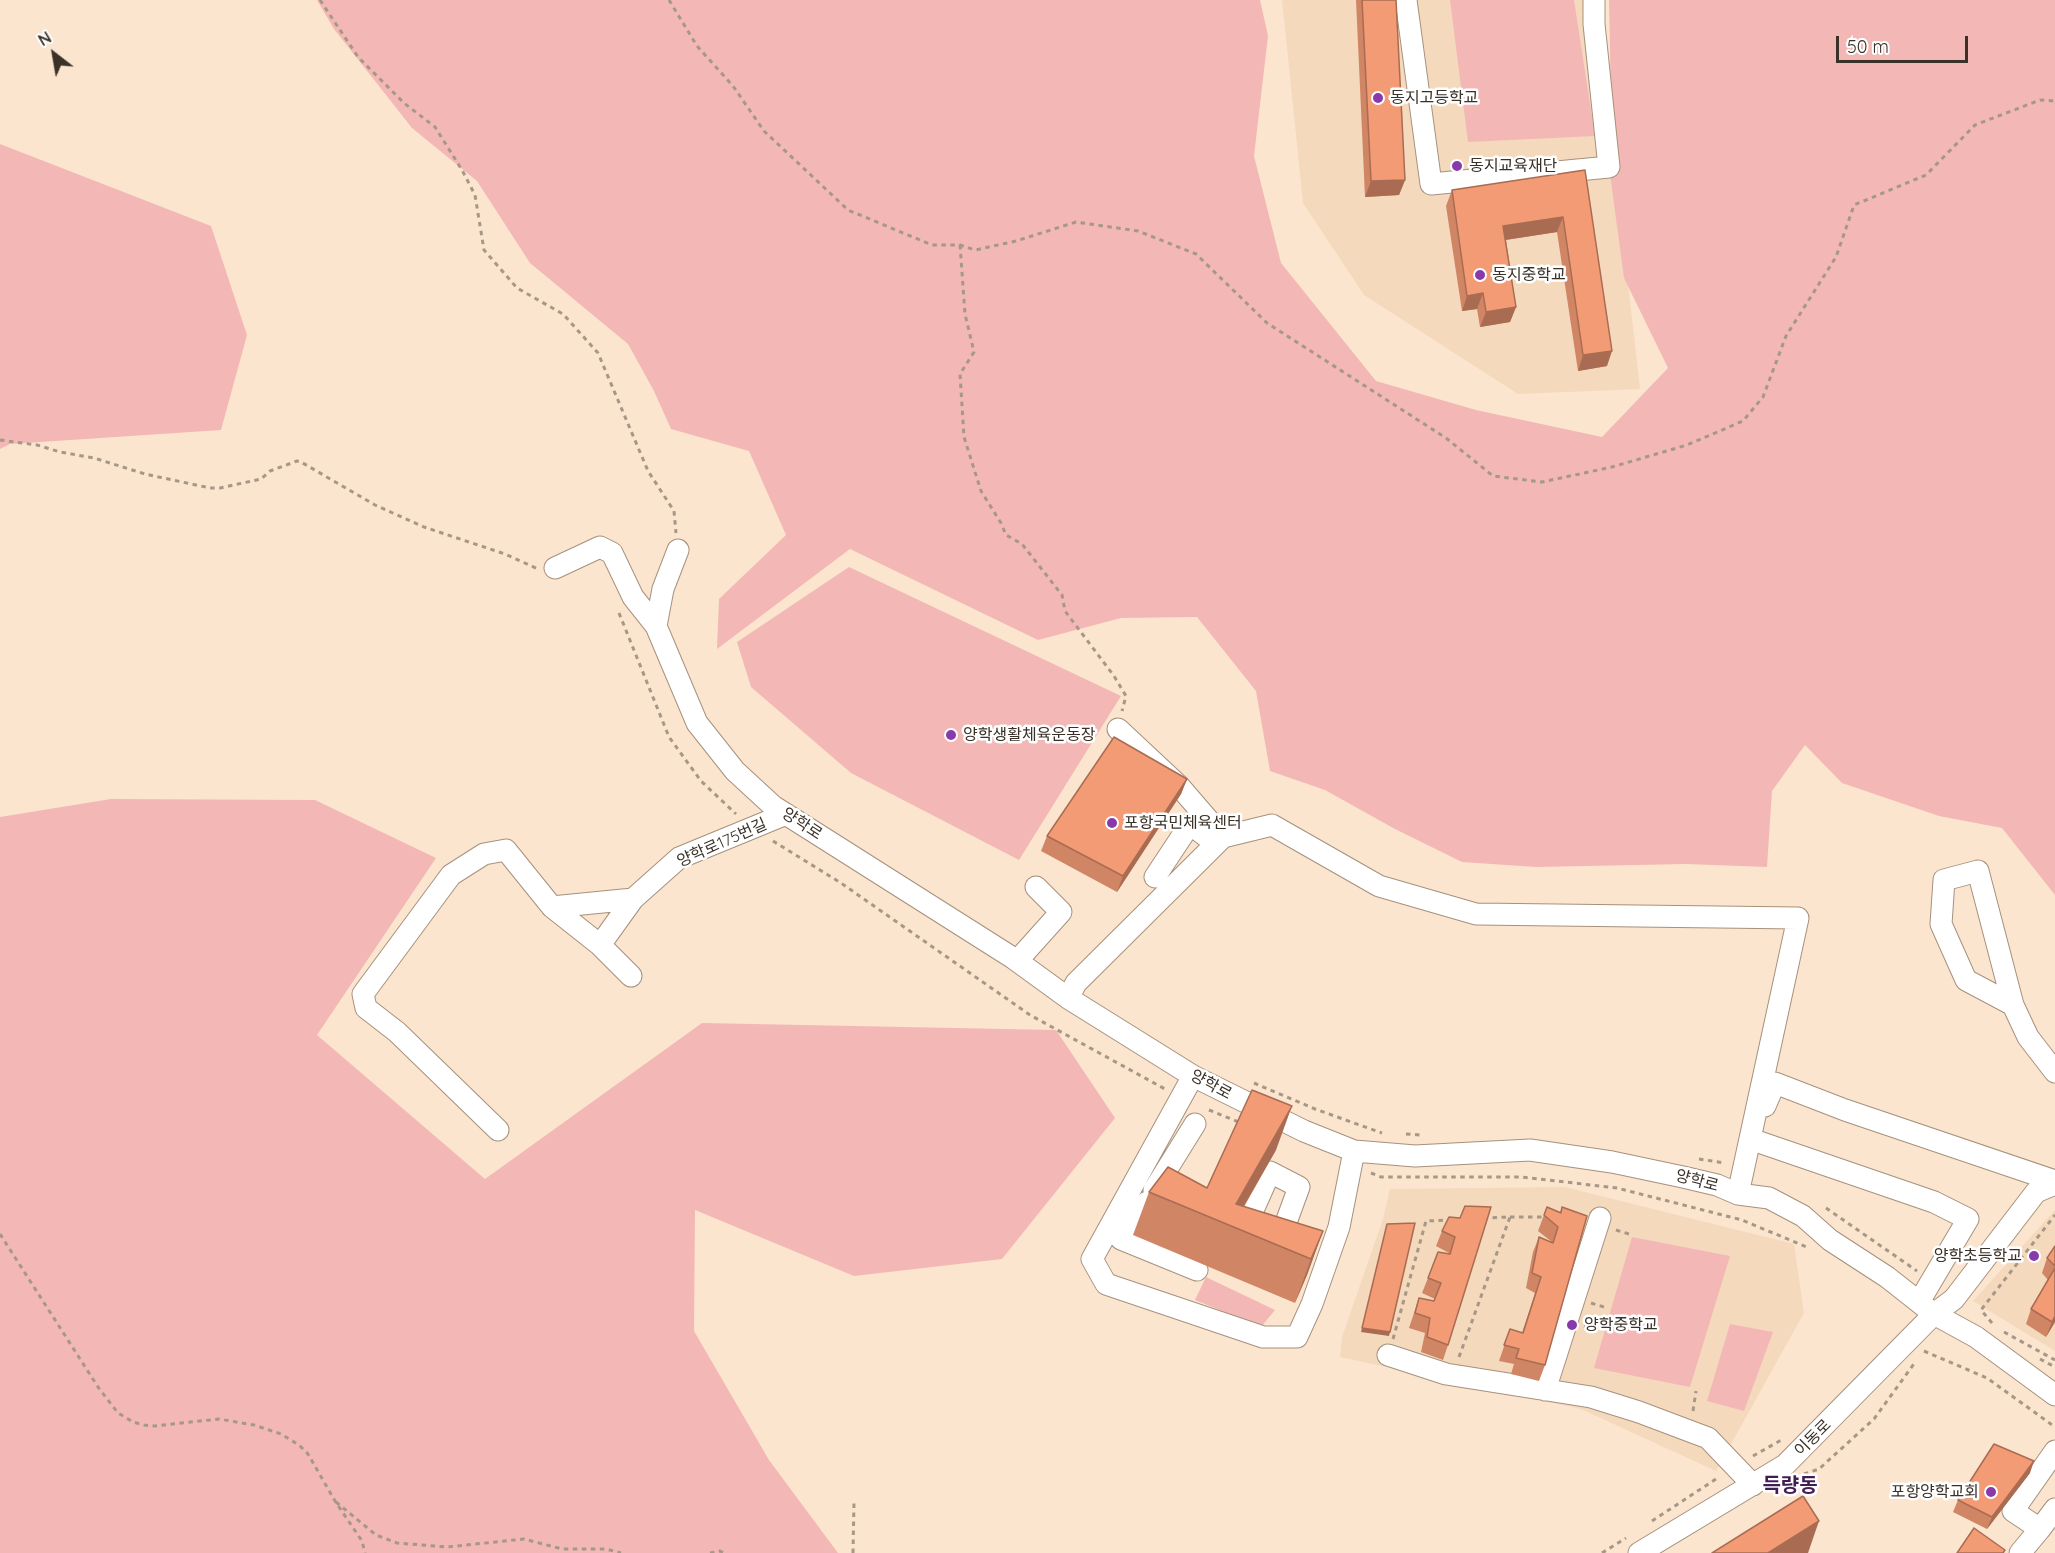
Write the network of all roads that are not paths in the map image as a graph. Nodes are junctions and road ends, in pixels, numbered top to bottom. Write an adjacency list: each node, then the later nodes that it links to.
1 (1406, 0): 4 (street)
2 (1585, 0): 4 (street)
3 (1594, 0): 4 (street)
4 (1594, 24)
5 (678, 550): 7 (street)
6 (555, 568): 7 (street, 양학로)
7 (656, 626): 9 (street, 양학로)
8 (1118, 729): 10 (street)
9 (786, 814): 13 (street, 양학로175번길); 16 (street, 양학로)
10 (1219, 841): 11 (street); 18 (street); 27 (street)
11 (1155, 877)
12 (1036, 887): 16 (street)
13 (633, 899): 14 (street); 15 (street, 양학로175번길)
14 (552, 907): 15 (street); 23 (street)
15 (600, 945): 17 (street)
16 (1017, 962): 18 (street, 양학로)
17 (631, 976)
18 (1068, 998): 21 (street, 양학로)
19 (2013, 1005): 19 (street); 20 (street)
20 (2055, 1072)
21 (1193, 1077): 25 (street, 양학로); 28 (street)
22 (1195, 1124): 28 (street)
23 (498, 1130)
24 (1759, 1142): 26 (street); 27 (street); 31 (street)
25 (1353, 1158): 27 (street, 양학로); 28 (street)
26 (2050, 1188): 31 (street)
27 (1744, 1194): 31 (street, 양학로)
28 (1139, 1195): 30 (street)
29 (1600, 1218): 33 (street)
30 (1197, 1270)
31 (1927, 1308): 34 (street, 양학로); 36 (street, 이동로)
32 (1388, 1355): 33 (street)
33 (1545, 1390): 36 (street)
34 (2055, 1395)
35 (2055, 1451): 38 (street)
36 (1753, 1485): 39 (street, 이동로)
37 (2055, 1509): 38 (street)
38 (2040, 1529): 40 (street)
39 (1635, 1544)
40 (2020, 1553)

